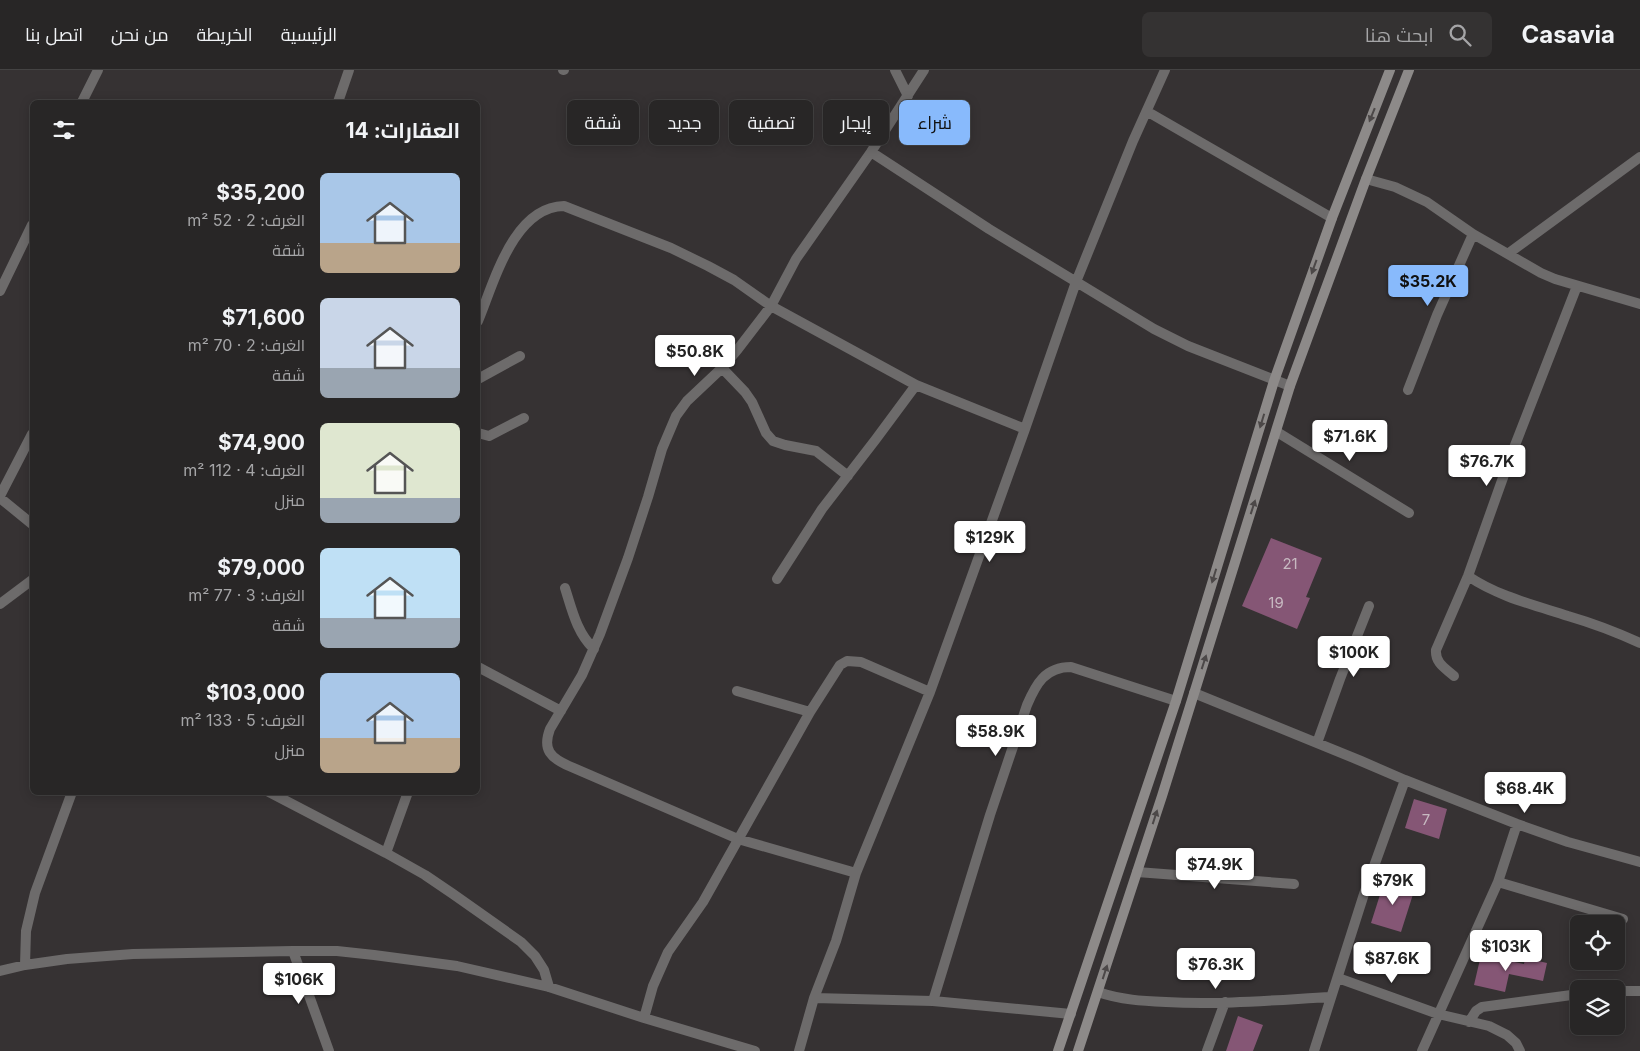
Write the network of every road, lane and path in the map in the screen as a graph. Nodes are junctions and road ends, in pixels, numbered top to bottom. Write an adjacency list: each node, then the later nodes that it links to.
1 (98, 70): 9 (street)
2 (349, 70): 10 (street)
3 (895, 70): 8 (street)
4 (924, 70): 8 (street)
5 (1165, 70): 11 (street)
6 (1390, 70): 15 (street, one-way to 15)
7 (1409, 70): 14 (street)
8 (908, 96): 12 (street)
9 (83, 100)
10 (339, 100)
11 (1148, 112): 15 (street); 19 (street)
12 (871, 152): 19 (street); 23 (street)
13 (1640, 157): 18 (street)
14 (1366, 179): 17 (street); 30 (street)
15 (1332, 218): 28 (street, one-way to 28)
16 (30, 228): 21 (street)
17 (1473, 234): 18 (street); 31 (street)
18 (1508, 253): 20 (street)
19 (1076, 282): 28 (street); 33 (street)
20 (1577, 286): 22 (street); 41 (street)
21 (0, 291)
22 (1640, 304)
23 (770, 306): 24 (street); 26 (street); 29 (street)
24 (480, 316)
25 (520, 356): 27 (street)
26 (722, 368): 37 (street); 48 (street)
27 (480, 378)
28 (1274, 381): 30 (street); 54 (street, one-way to 54)
29 (916, 385): 33 (street); 37 (street)
30 (1290, 386): 34 (street)
31 (1408, 390)
32 (524, 418): 35 (street)
33 (1025, 429): 52 (street)
34 (1277, 432): 39 (street); 53 (street, one-way to 34)
35 (480, 434)
36 (30, 438): 38 (street)
37 (848, 476): 42 (street)
38 (0, 497): 40 (street)
39 (1409, 512)
40 (30, 522)
41 (1468, 576): 47 (street); 50 (street)
42 (777, 579)
43 (30, 582): 45 (street)
44 (565, 588): 48 (street)
45 (0, 604)
46 (1369, 606): 57 (street)
47 (1640, 642)
48 (594, 649): 55 (street)
49 (480, 668): 55 (street)
50 (1454, 676)
51 (738, 691): 56 (street)
52 (930, 692): 56 (street); 67 (street)
53 (1194, 693): 57 (street); 66 (street, one-way to 53)
54 (1176, 701): 82 (street); 84 (street)
55 (561, 711): 63 (street)
56 (810, 712): 63 (street)
57 (1317, 743): 58 (street)
58 (1406, 780): 62 (street); 74 (street)
59 (71, 795): 72 (street)
60 (275, 795): 64 (street)
61 (407, 795): 64 (street)
62 (1517, 824): 65 (street); 68 (street)
63 (738, 839): 67 (street); 86 (street)
64 (386, 853): 75 (street)
65 (1640, 862)
66 (1137, 872): 69 (street); 78 (street, one-way to 66)
67 (856, 873): 81 (street)
68 (1498, 882): 70 (street); 85 (street)
69 (1294, 884)
70 (1609, 915)
71 (293, 951): 72 (street); 75 (street); 88 (street)
72 (25, 965): 73 (street)
73 (0, 971)
74 (1338, 978): 80 (street); 85 (street)
75 (549, 987): 86 (street)
76 (1625, 991): 77 (street)
77 (1640, 991)
78 (1098, 992): 83 (street); 92 (street)
79 (1570, 995): 87 (street)
80 (1331, 997): 83 (street); 94 (street)
81 (814, 998): 82 (street); 90 (street)
82 (933, 1001): 84 (street)
83 (1225, 1002): 93 (street)
84 (1071, 1014): 91 (street)
85 (1438, 1014): 87 (street); 95 (street)
86 (644, 1018): 89 (street)
87 (1470, 1022): 96 (street)
88 (329, 1051)
89 (756, 1051)
90 (799, 1051)
91 (1058, 1051)
92 (1078, 1051)
93 (1207, 1051)
94 (1314, 1051)
95 (1422, 1051)
96 (1520, 1051)

